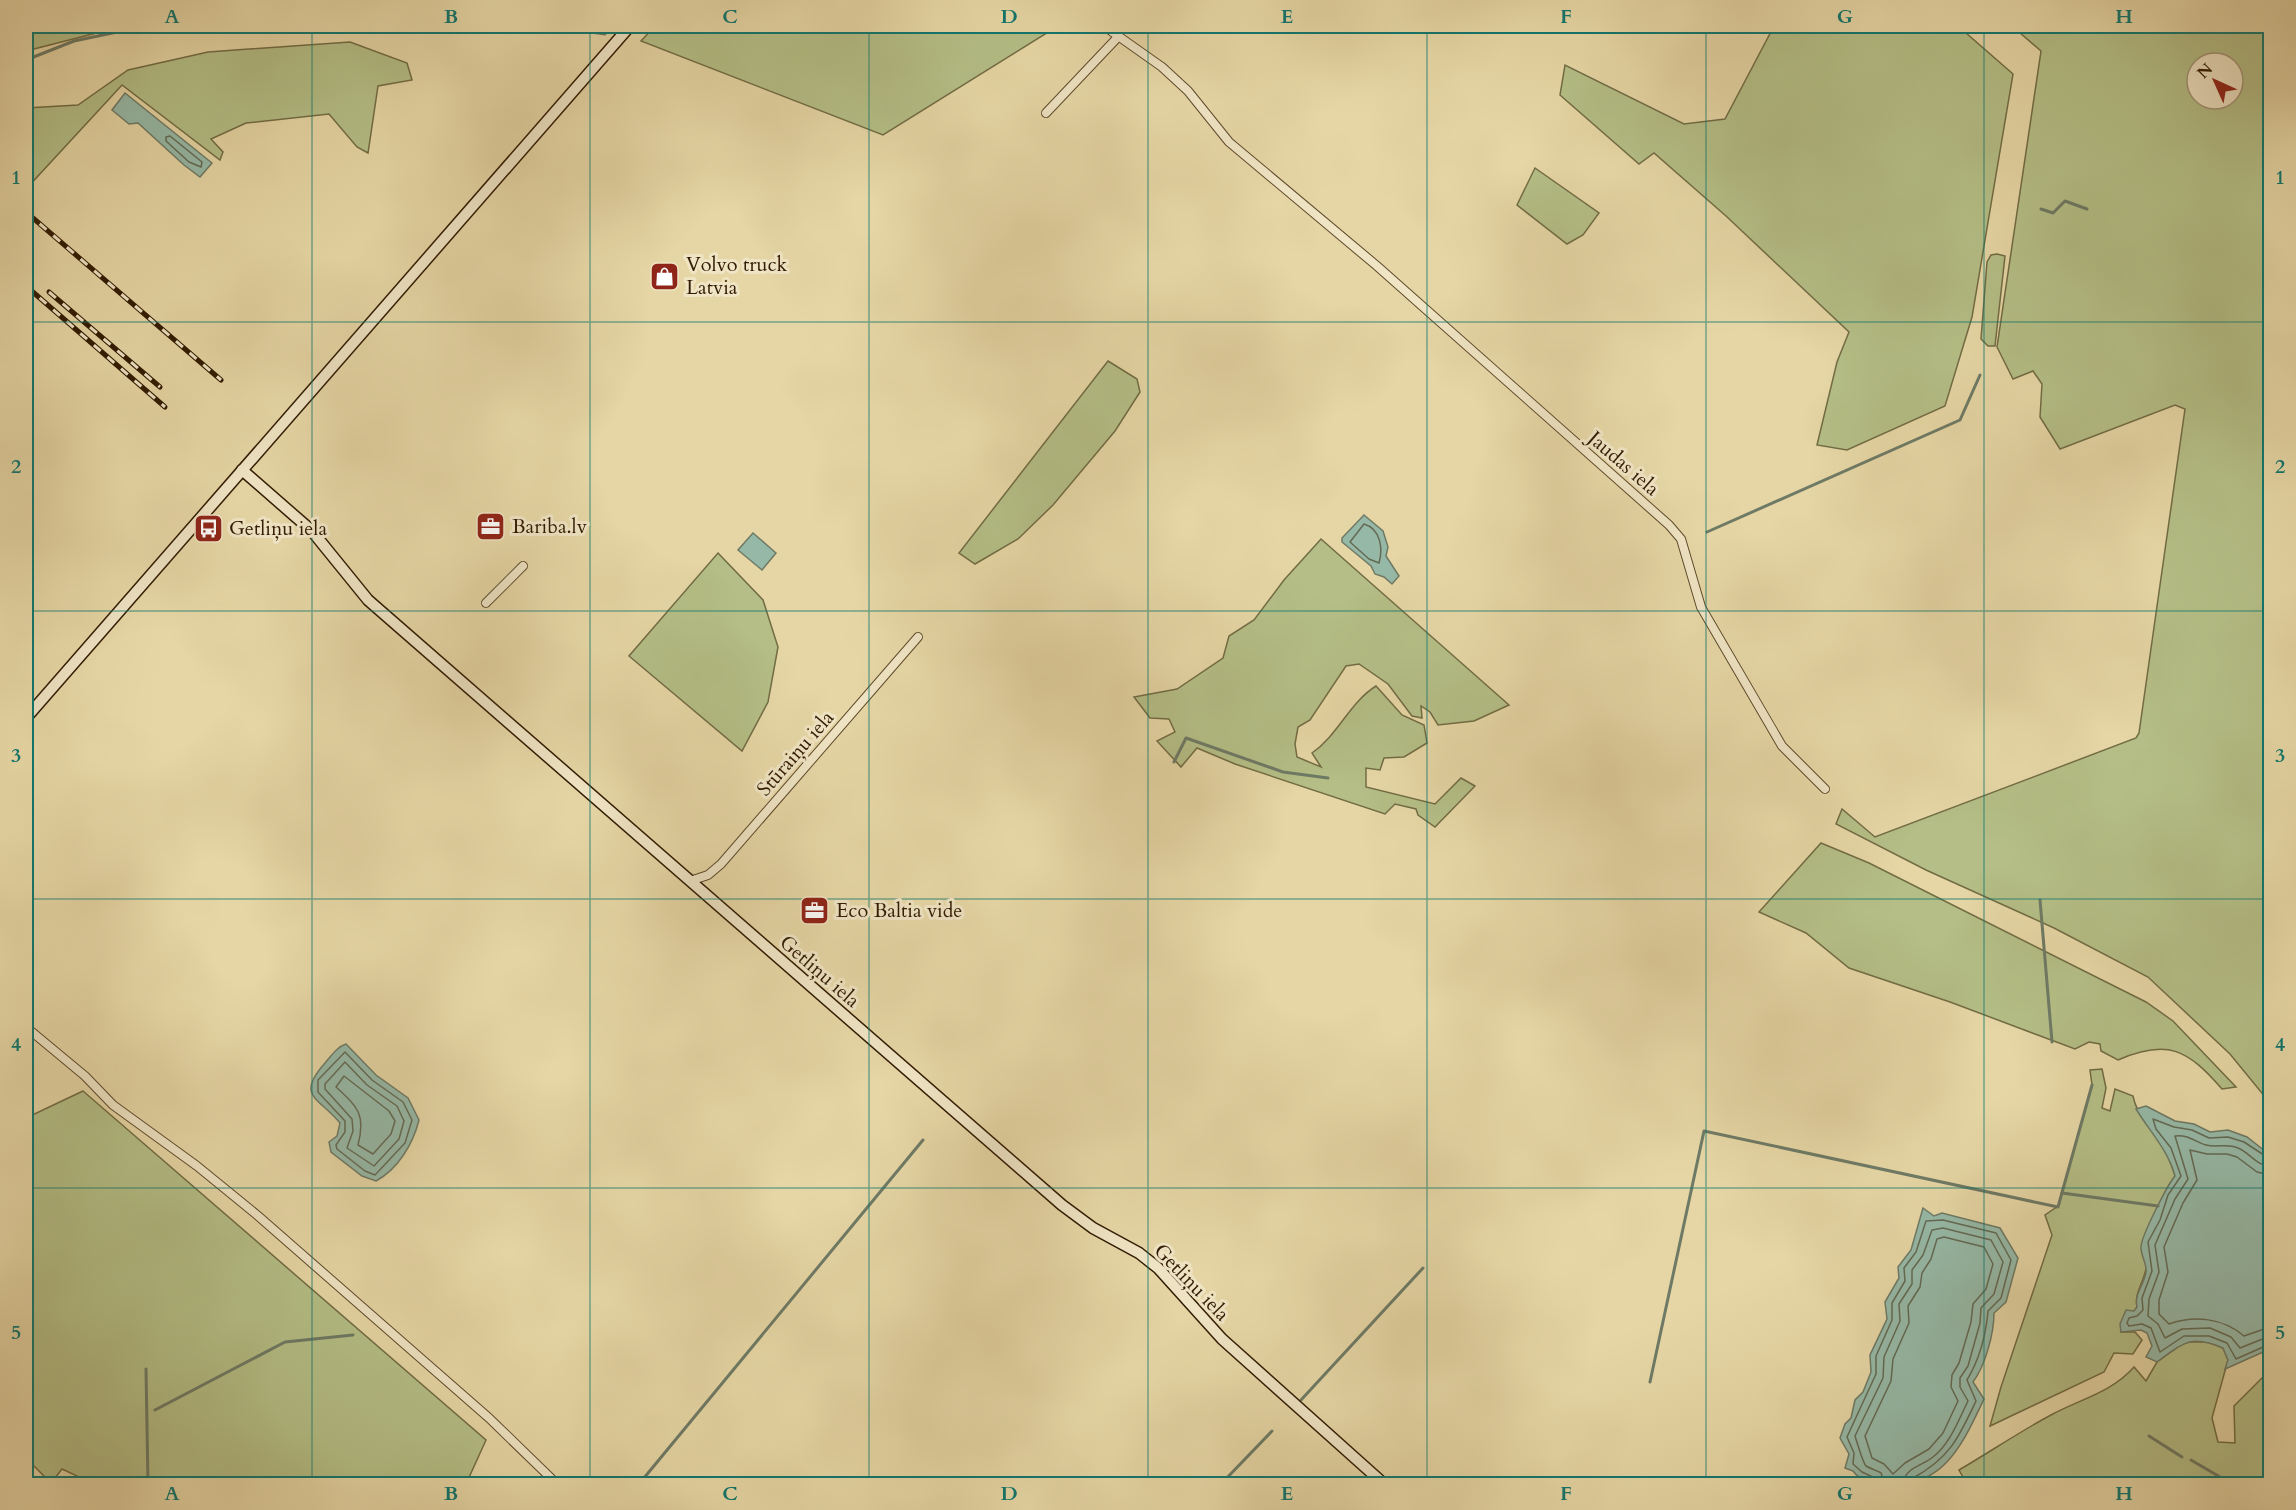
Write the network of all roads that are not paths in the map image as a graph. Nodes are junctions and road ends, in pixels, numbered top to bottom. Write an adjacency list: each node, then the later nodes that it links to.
1 (630, 26): 5 (street)
2 (1104, 26): 3 (street, Jaudas iela)
3 (1118, 38): 4 (street); 10 (street, Jaudas iela)
4 (1046, 113)
5 (242, 470): 9 (street); 11 (street, Getliņu iela)
6 (523, 566): 7 (street)
7 (486, 603)
8 (918, 637): 11 (street, Stūraiņu iela)
9 (26, 718)
10 (1825, 789)
11 (690, 881): 14 (street, Getliņu iela)
12 (26, 1027): 13 (street)
13 (557, 1485)
14 (1384, 1485)

